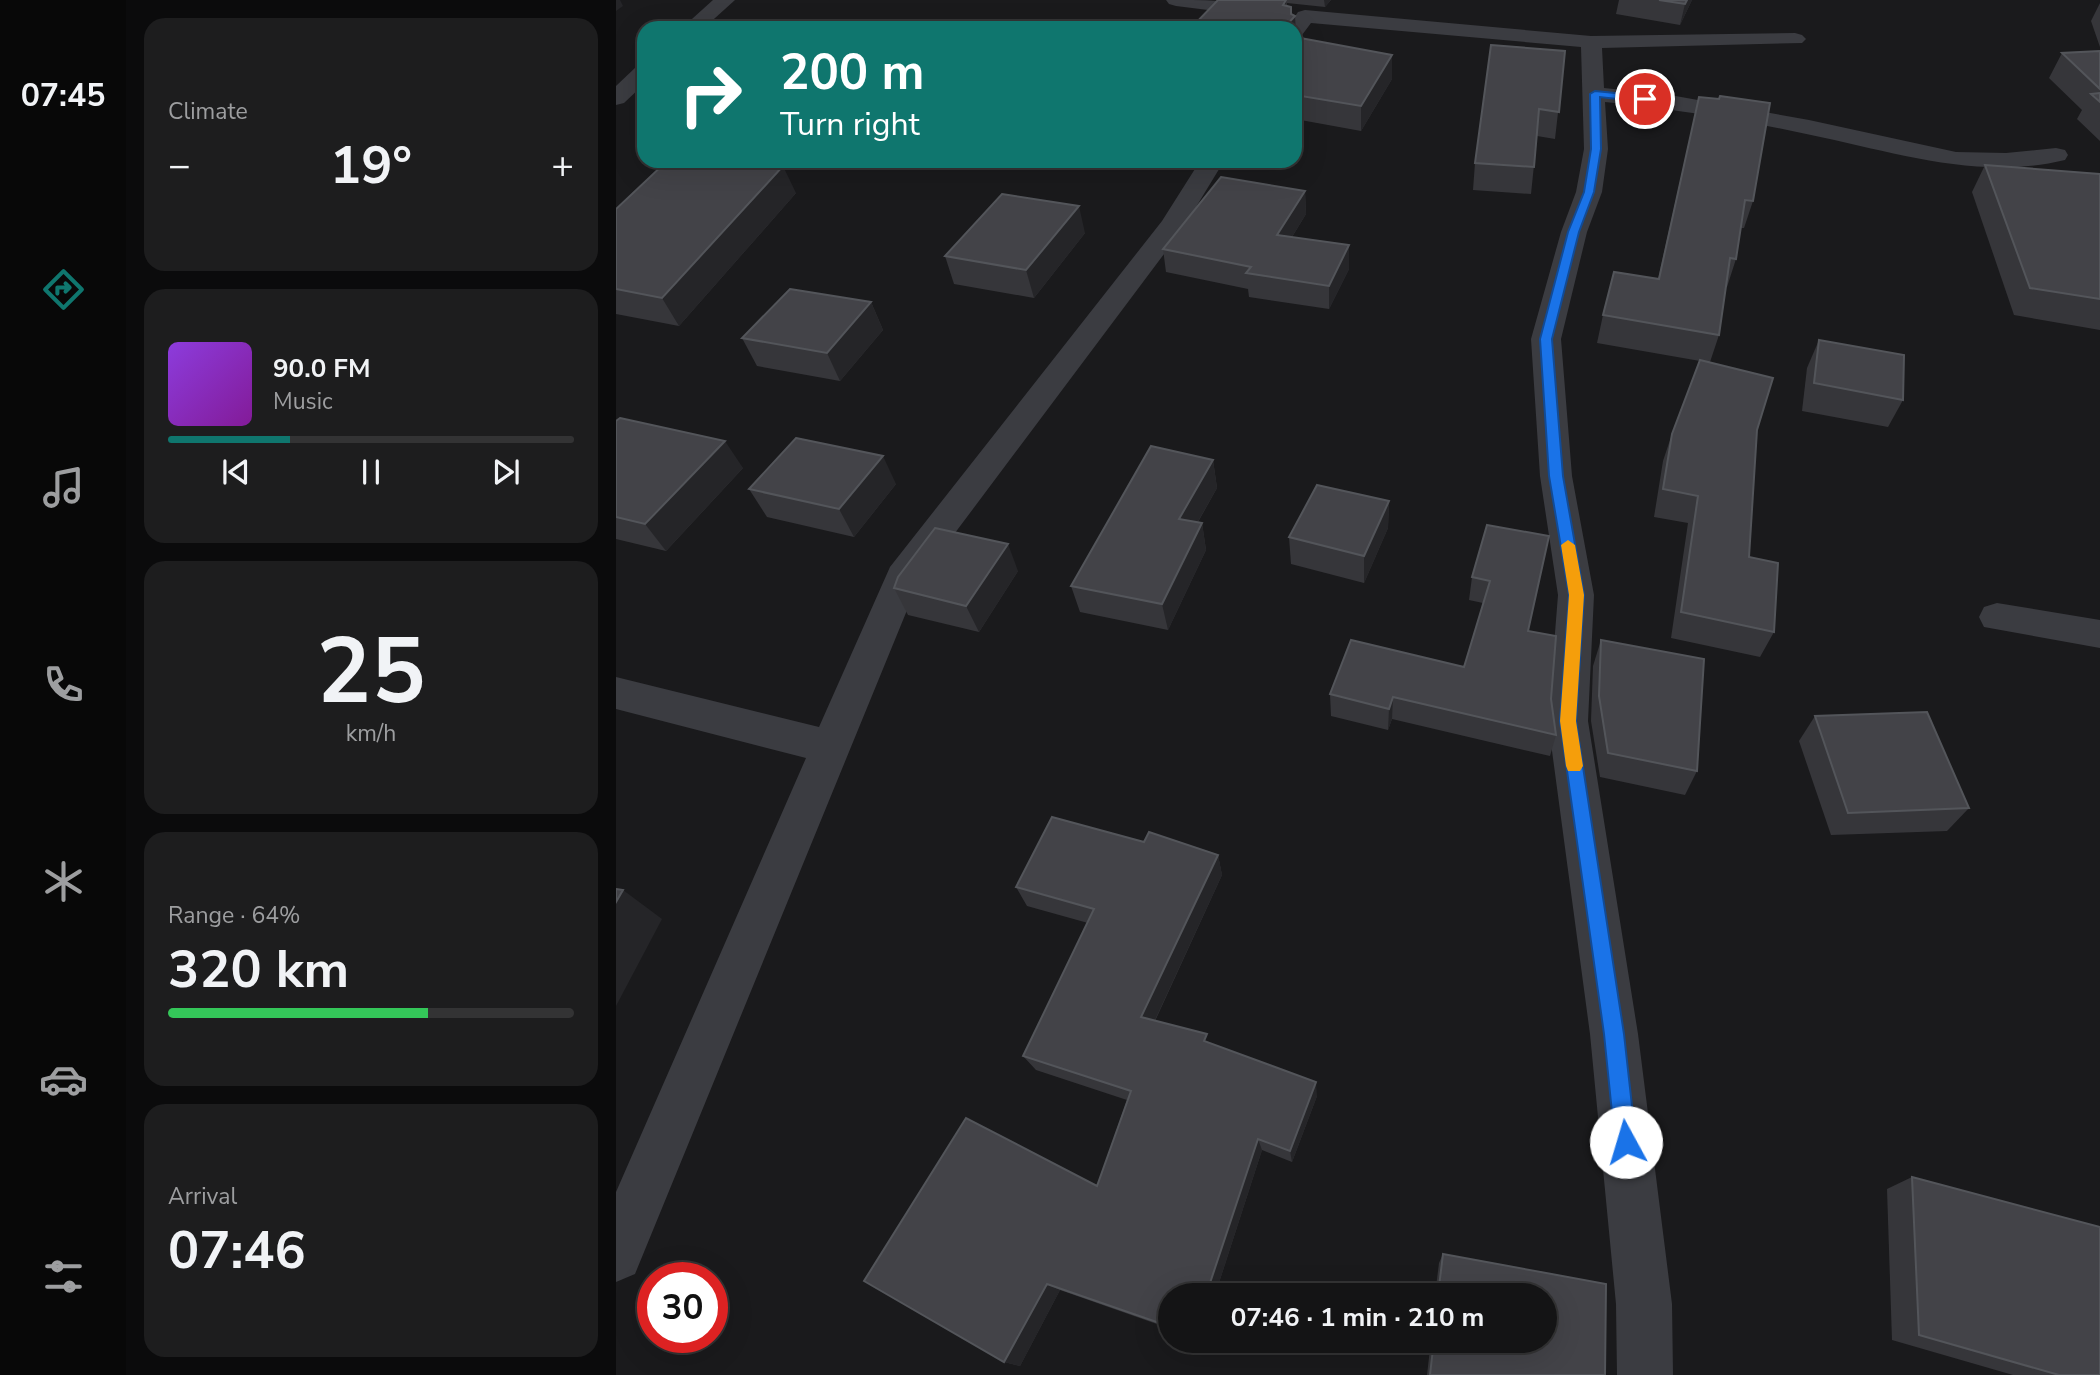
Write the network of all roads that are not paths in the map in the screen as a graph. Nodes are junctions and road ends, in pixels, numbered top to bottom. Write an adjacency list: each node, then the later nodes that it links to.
1 (725, 0): 3 (street)
2 (1176, 0): 4 (street)
3 (700, 21)
4 (1289, 21)
5 (1302, 23): 7 (street)
6 (1795, 39): 7 (street)
7 (1591, 42): 9 (street)
8 (637, 78): 10 (street)
9 (1595, 94): 11 (street); 18 (street)
10 (616, 98)
11 (2056, 155)
12 (1208, 168): 16 (street)
13 (1997, 617): 14 (street)
14 (2100, 634)
15 (616, 693): 16 (street)
16 (830, 747): 17 (street)
17 (616, 1255)
18 (1645, 1375)

